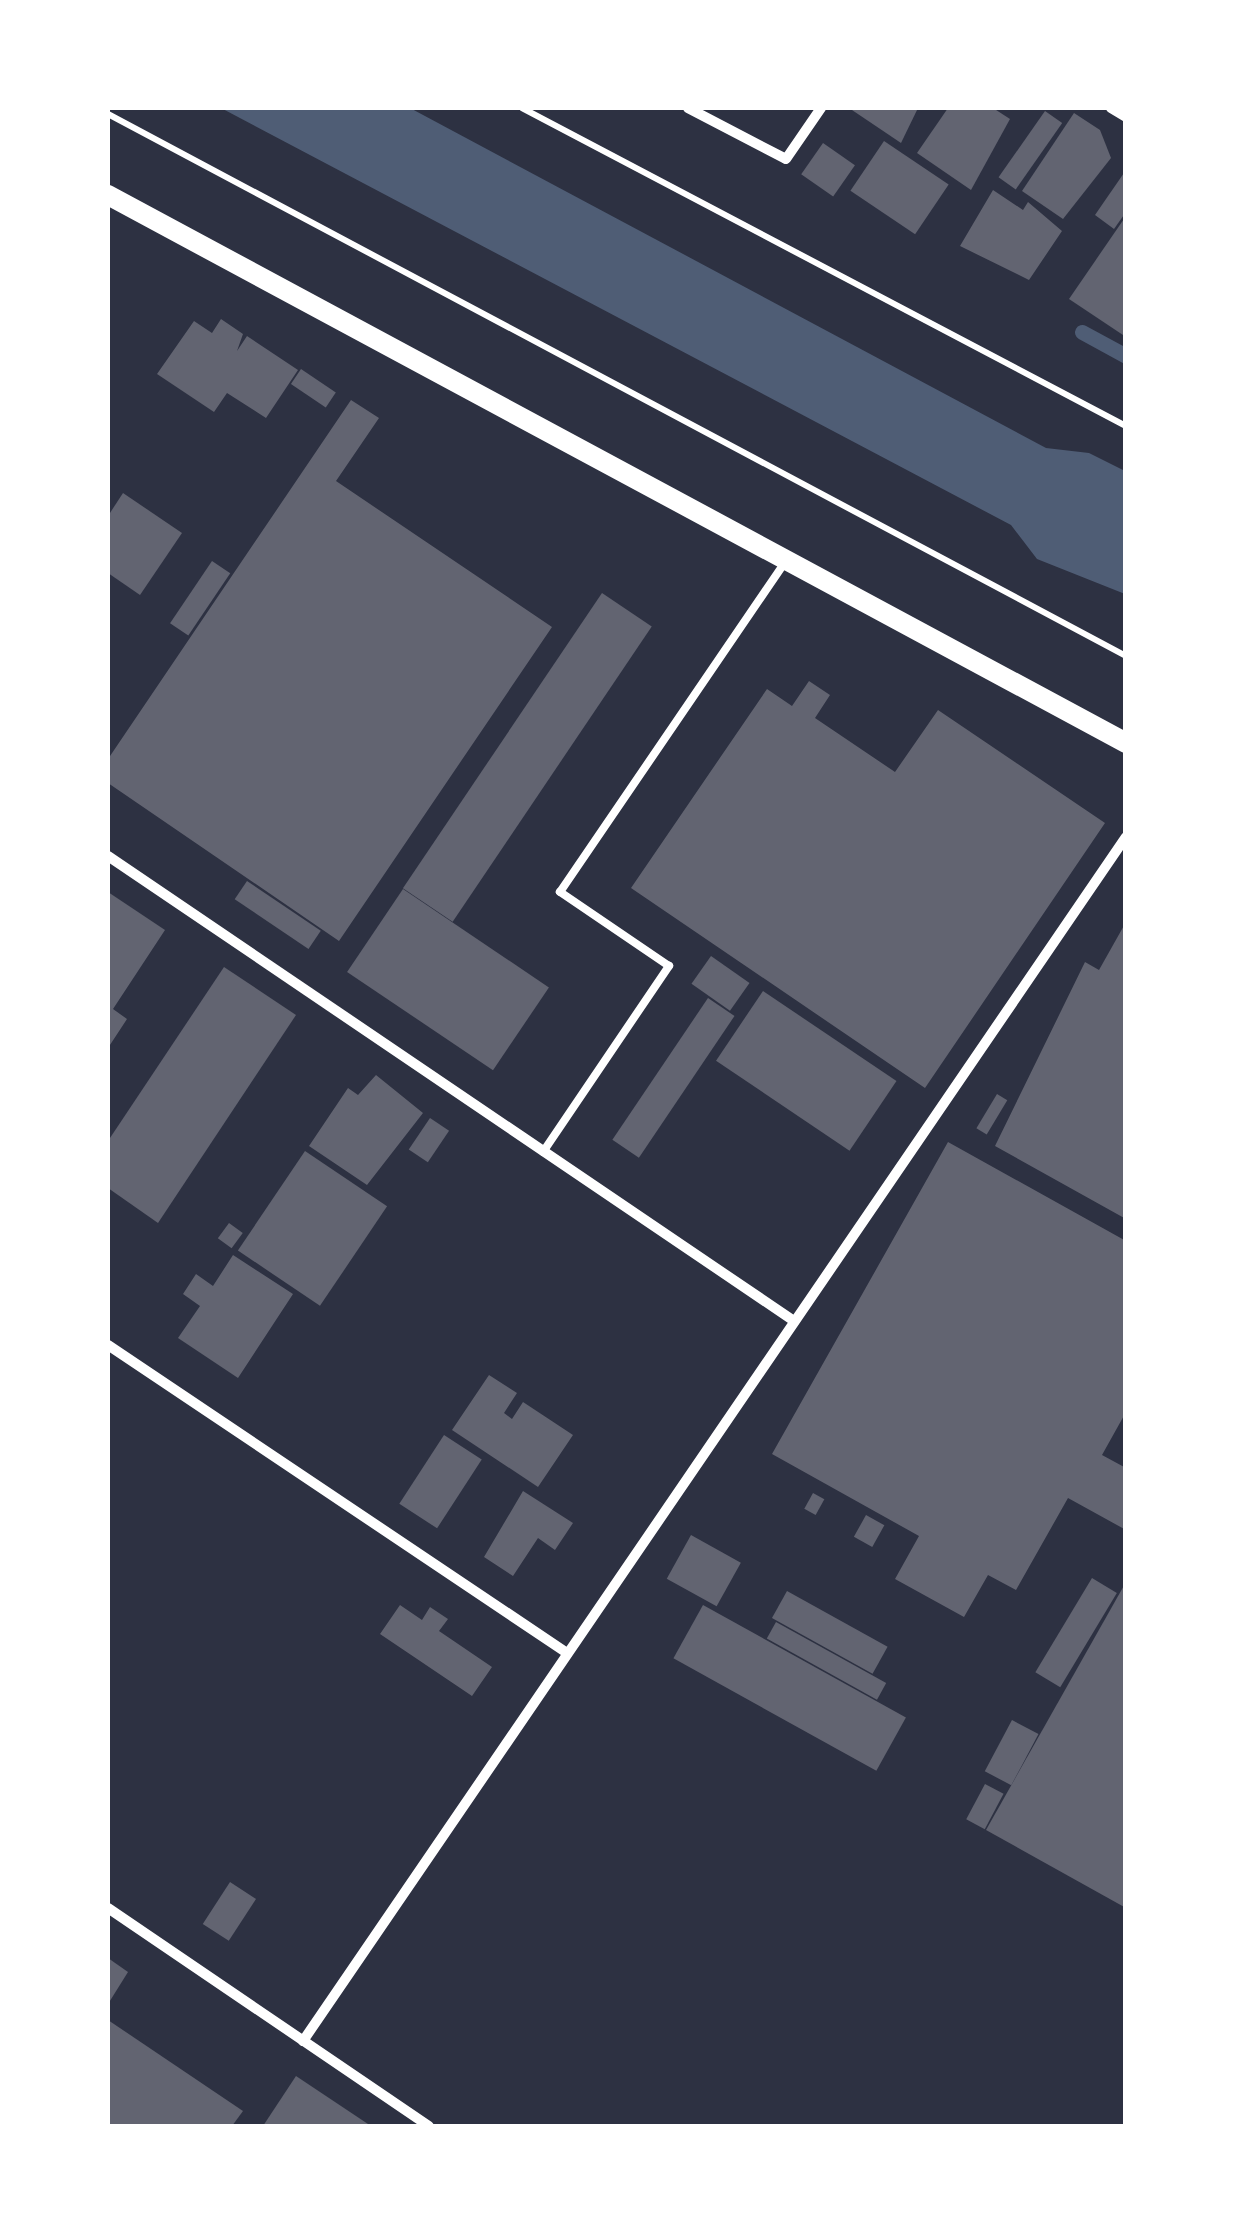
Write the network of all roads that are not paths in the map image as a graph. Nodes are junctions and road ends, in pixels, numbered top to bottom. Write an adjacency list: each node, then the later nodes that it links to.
1 (688, 108): 2 (street)
2 (821, 108)
3 (1111, 108): 4 (street)
4 (1126, 118)
5 (108, 196): 6 (main road)
6 (786, 560): 7 (main road); 10 (lane)
7 (1126, 743)
8 (1126, 838): 11 (street)
9 (108, 856): 10 (street)
10 (543, 1152): 11 (street)
11 (794, 1321): 13 (street)
12 (108, 1345): 13 (street)
13 (567, 1653): 15 (street)
14 (108, 1908): 15 (street)
15 (303, 2041): 16 (street)
16 (428, 2126)

